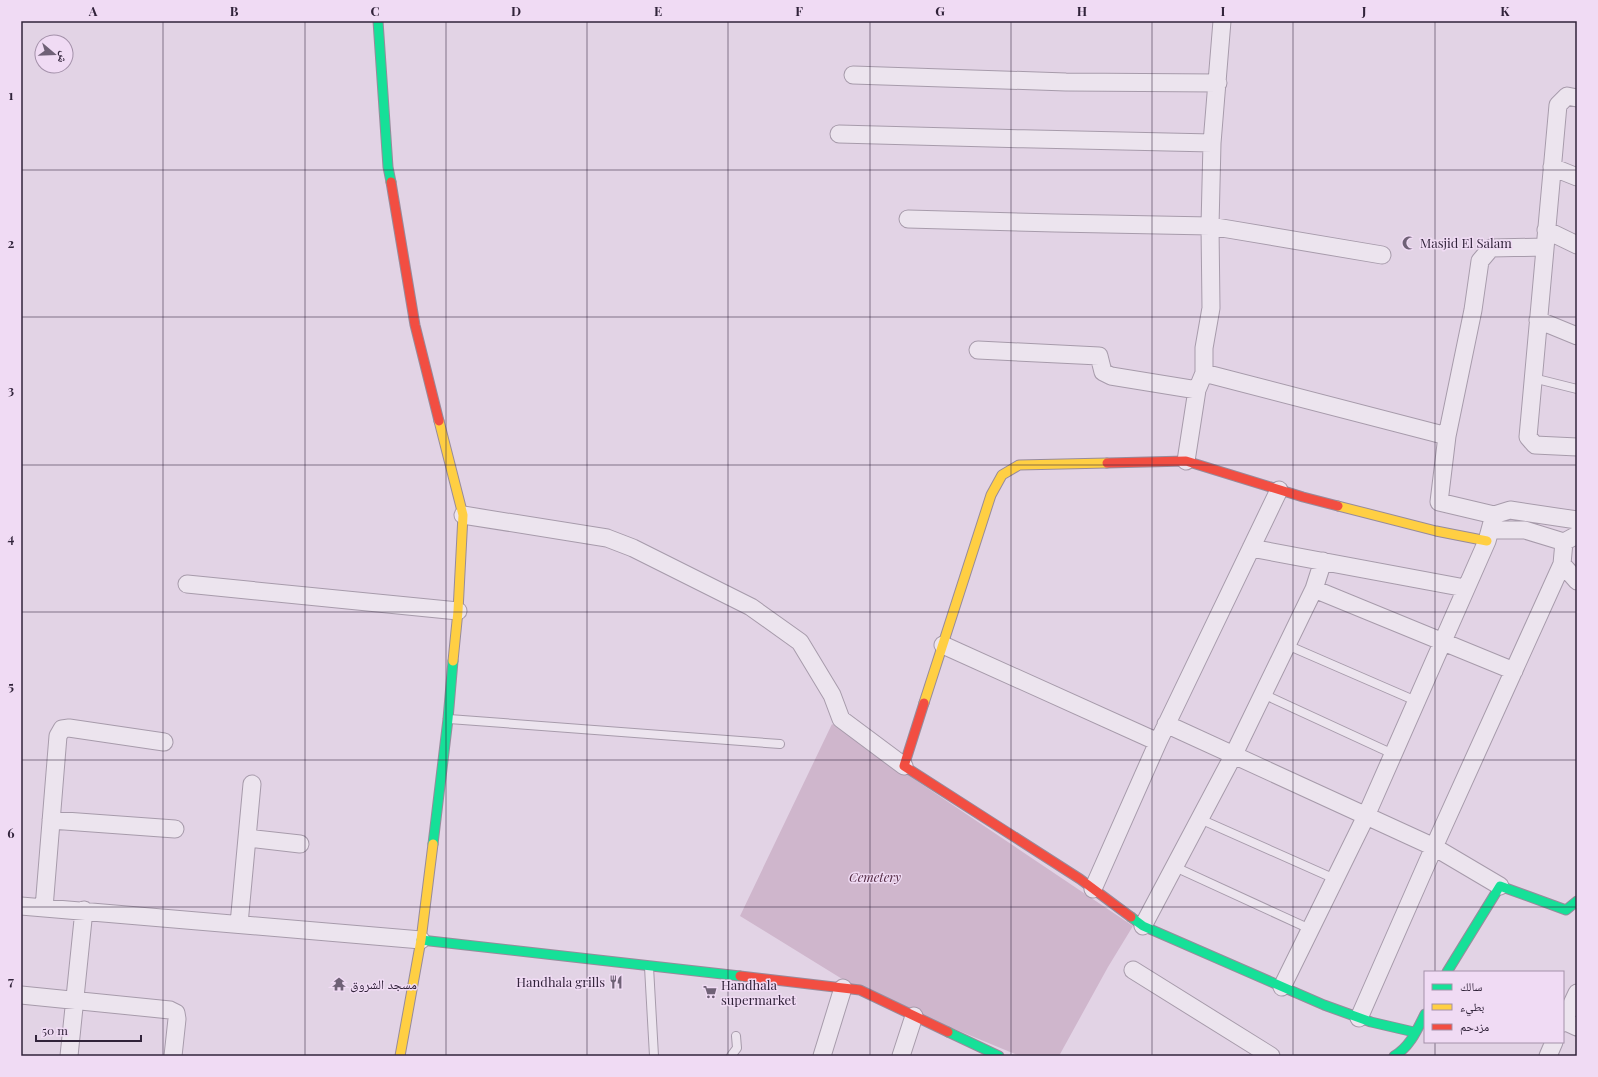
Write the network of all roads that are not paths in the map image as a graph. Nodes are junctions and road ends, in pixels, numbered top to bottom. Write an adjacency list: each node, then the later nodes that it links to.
1 (378, 21): 27 (street)
2 (1222, 21): 4 (street)
3 (853, 75): 4 (street)
4 (1218, 83): 7 (street)
5 (1577, 98): 9 (street)
6 (839, 134): 7 (street)
7 (1212, 143): 12 (street)
8 (1577, 165): 9 (street)
9 (1552, 167): 10 (street); 13 (street)
10 (1577, 177)
11 (908, 219): 12 (street)
12 (1210, 226): 15 (street); 19 (street)
13 (1546, 239): 14 (street); 16 (street); 23 (street)
14 (1577, 245)
15 (1382, 255)
16 (1538, 320): 17 (street); 20 (street)
17 (1577, 336)
18 (978, 350): 22 (street)
19 (1204, 373): 22 (street); 23 (street)
20 (1533, 378): 21 (lane); 24 (street)
21 (1577, 389)
22 (1197, 390): 25 (street)
23 (1447, 436): 29 (street)
24 (1577, 447)
25 (1186, 461): 26 (street); 40 (street)
26 (1279, 490): 29 (street); 31 (street)
27 (463, 515): 38 (street); 52 (street)
28 (1577, 520): 29 (street)
29 (1490, 529): 30 (street); 36 (street)
30 (1571, 538): 33 (street)
31 (1252, 548): 32 (street); 46 (street)
32 (1322, 561): 36 (street); 37 (street)
33 (1562, 564): 34 (street); 42 (street)
34 (1577, 581)
35 (188, 584): 38 (street)
36 (1465, 588): 39 (street)
37 (1314, 589): 39 (street); 41 (street)
38 (458, 611): 45 (street)
39 (1442, 642): 42 (street); 44 (street)
40 (943, 645): 48 (street); 52 (street)
41 (1287, 645): 43 (street); 44 (lane)
42 (1514, 671): 60 (street)
43 (1263, 694): 50 (lane); 51 (street)
44 (1416, 701): 50 (street)
45 (448, 719): 49 (lane); 72 (street)
46 (1166, 724): 48 (street); 51 (street)
47 (164, 742): 56 (street)
48 (1158, 742): 64 (street)
49 (780, 744)
50 (1393, 754): 54 (street)
51 (1233, 756): 54 (street); 55 (street)
52 (904, 766): 64 (street)
53 (252, 784): 58 (street)
54 (1366, 816): 60 (street); 62 (street)
55 (1200, 819): 61 (street); 62 (lane)
56 (51, 820): 57 (street); 66 (street)
57 (175, 829)
58 (247, 838): 59 (street); 69 (street)
59 (300, 844)
60 (1434, 847): 63 (street); 83 (street)
61 (1175, 867): 70 (street); 71 (lane)
62 (1335, 879): 71 (street)
63 (1500, 886): 67 (street); 75 (street)
64 (1093, 889): 70 (street)
65 (21, 906): 66 (street)
66 (44, 908): 68 (street)
67 (1573, 909)
68 (84, 910): 69 (street); 80 (street)
69 (239, 924): 72 (street)
70 (1144, 926): 76 (street)
71 (1310, 930): 76 (street)
72 (421, 940): 73 (street); 91 (street)
73 (649, 966): 77 (street); 92 (lane)
74 (1133, 970): 97 (street)
75 (1448, 971)
76 (1282, 987): 83 (street)
77 (843, 988): 81 (street); 94 (street)
78 (1577, 993): 84 (street)
79 (21, 995): 80 (street)
80 (74, 1000): 89 (street); 90 (street)
81 (914, 1016): 88 (street); 95 (street)
82 (1424, 1016): 85 (street)
83 (1359, 1018): 85 (street)
84 (1568, 1024)
85 (1414, 1032): 98 (street)
86 (736, 1036): 93 (lane)
87 (1554, 1043): 99 (street)
88 (979, 1052): 96 (street)
89 (69, 1056)
90 (173, 1056)
91 (400, 1056)
92 (654, 1056)
93 (731, 1056)
94 (822, 1056)
95 (902, 1056)
96 (999, 1056)
97 (1271, 1056)
98 (1394, 1056)
99 (1548, 1056)

